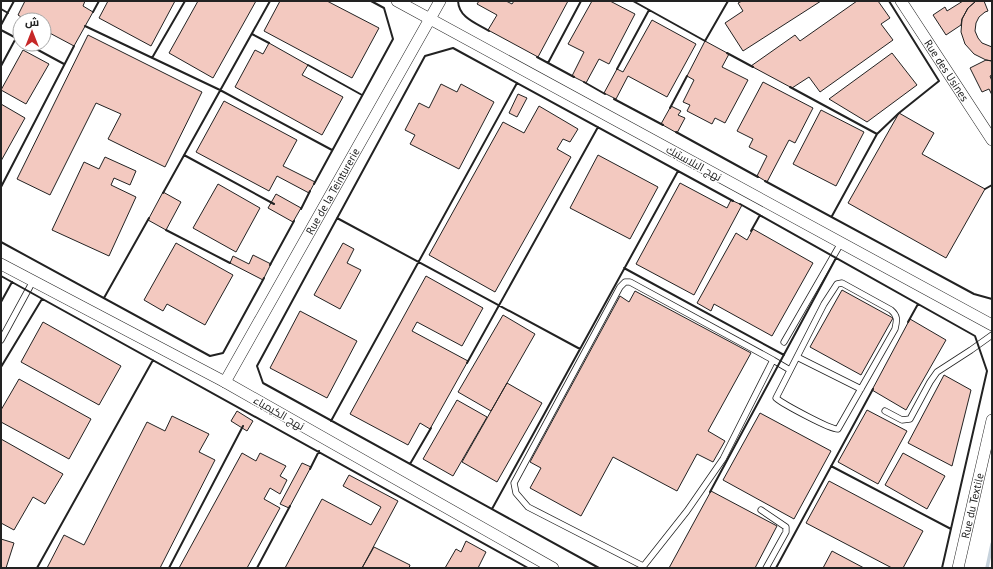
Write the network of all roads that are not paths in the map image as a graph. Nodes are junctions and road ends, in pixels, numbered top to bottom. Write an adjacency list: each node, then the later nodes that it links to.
1 (397, 1): 4 (street, نهج البلاستيك)
2 (440, 1): 4 (street, Rue de la Teinturerie)
3 (901, 1): 5 (street, Rue des Usines)
4 (430, 19): 6 (street, نهج البلاستيك); 16 (street, Rue de la Teinturerie)
5 (992, 140)
6 (840, 243): 9 (street, نهج البلاستيك); 12 (lane)
7 (1, 264): 8 (street, نهج الكيمياء)
8 (32, 281): 11 (lane); 16 (street, نهج الكيمياء)
9 (992, 325)
10 (992, 335): 18 (lane)
11 (1, 340)
12 (784, 342)
13 (797, 357): 15 (lane); 17 (lane); 17 (lane)
14 (772, 360): 15 (lane); 21 (lane); 21 (lane)
15 (790, 370): 17 (lane)
16 (225, 382): 22 (street, نهج الكيمياء)
17 (861, 389)
18 (885, 411)
19 (992, 420): 24 (street, Rue du Textile)
20 (761, 510): 23 (lane)
21 (643, 567)
22 (553, 568)
23 (766, 568)
24 (958, 568)

